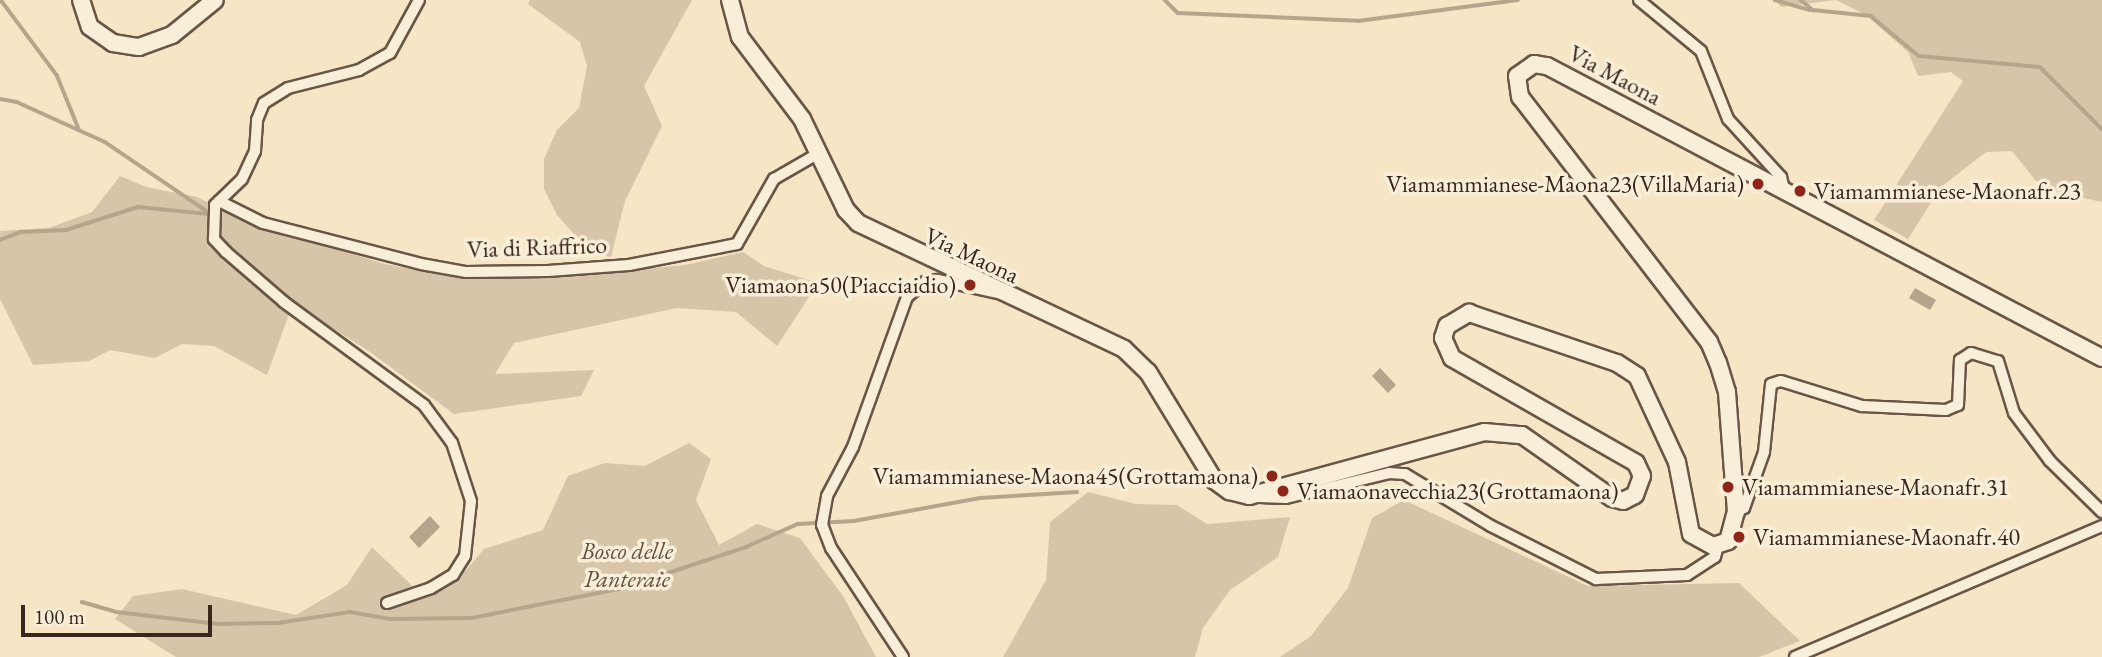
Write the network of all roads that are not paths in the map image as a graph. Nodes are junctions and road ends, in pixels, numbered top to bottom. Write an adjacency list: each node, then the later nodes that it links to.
1 (81, 0): 2 (main road)
2 (215, 0)
3 (419, 0): 8 (street)
4 (730, 0): 6 (main road, Via Maona)
5 (1639, 0): 7 (street)
6 (820, 153): 8 (street, Via di Riaffrico); 9 (main road, Via Maona)
7 (1784, 189): 10 (main road, Via Maona); 12 (main road, Via Maona)
8 (219, 201): 16 (street)
9 (1002, 294): 11 (main road, Via Maona); 17 (street)
10 (2102, 358)
11 (1249, 496): 15 (street, Via Maona); 15 (main road)
12 (1736, 512): 13 (street); 15 (main road, Via Maona)
13 (2102, 512)
14 (2102, 526): 18 (street)
15 (1718, 546)
16 (387, 603)
17 (903, 657)
18 (1795, 657)

